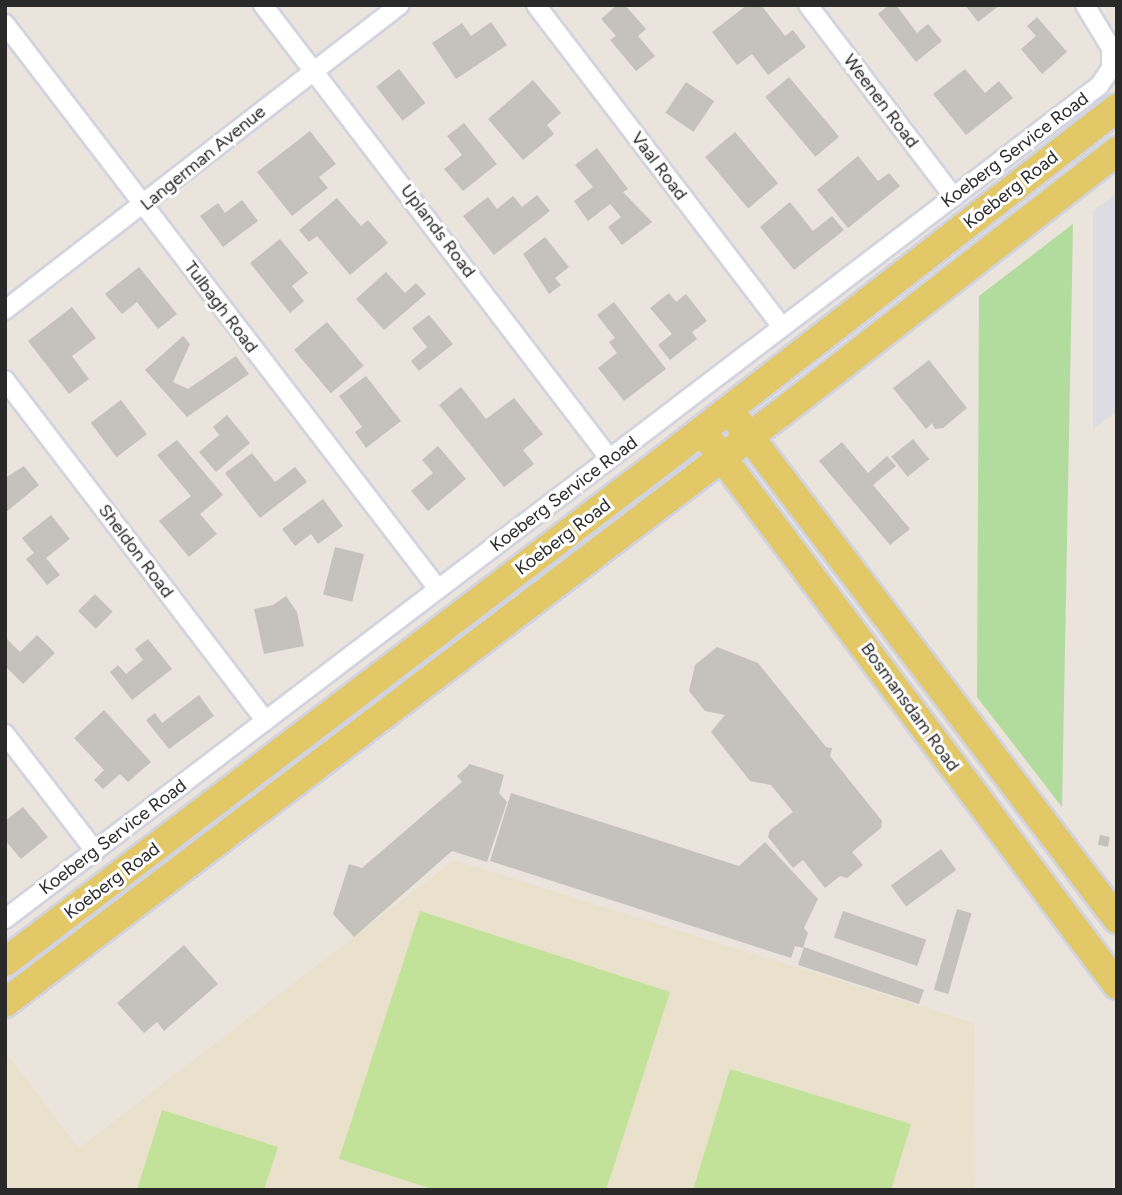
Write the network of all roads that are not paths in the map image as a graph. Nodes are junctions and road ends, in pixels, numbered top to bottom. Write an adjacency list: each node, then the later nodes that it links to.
1 (263, 5): 7 (street, Uplands Road)
2 (400, 5): 7 (street, Langerman Avenue)
3 (536, 5): 13 (street, Vaal Road)
4 (808, 5): 10 (street, Weenen Road)
5 (1085, 5): 10 (street, Koeberg Service Road)
6 (5, 24): 11 (street, Tulbagh Road)
7 (313, 70): 11 (street, Langerman Avenue); 19 (street, Uplands Road)
8 (1117, 108): 15 (main road, Koeberg Road)
9 (1117, 151): 17 (main road, Koeberg Road)
10 (954, 197): 13 (street, Koeberg Service Road)
11 (144, 206): 12 (street, Langerman Avenue); 20 (street, Tulbagh Road)
12 (5, 310)
13 (782, 327): 19 (street, Koeberg Service Road)
14 (5, 380): 21 (street, Sheldon Road)
15 (729, 410): 16 (main road, Koeberg Road); 17 (main road, Bosmansdam Road)
16 (702, 430): 18 (main road, Bosmansdam Road); 26 (main road, Koeberg Road)
17 (749, 436): 18 (main road, Koeberg Road); 25 (main road, Bosmansdam Road)
18 (722, 457): 27 (main road, Bosmansdam Road); 28 (main road, Koeberg Road)
19 (610, 459): 20 (street, Koeberg Service Road)
20 (438, 589): 21 (street, Koeberg Service Road)
21 (266, 721): 23 (street, Koeberg Service Road)
22 (5, 734): 23 (street)
23 (95, 851): 24 (street, Koeberg Service Road)
24 (5, 919)
25 (1117, 919)
26 (5, 962)
27 (1117, 985)
28 (5, 1003)

